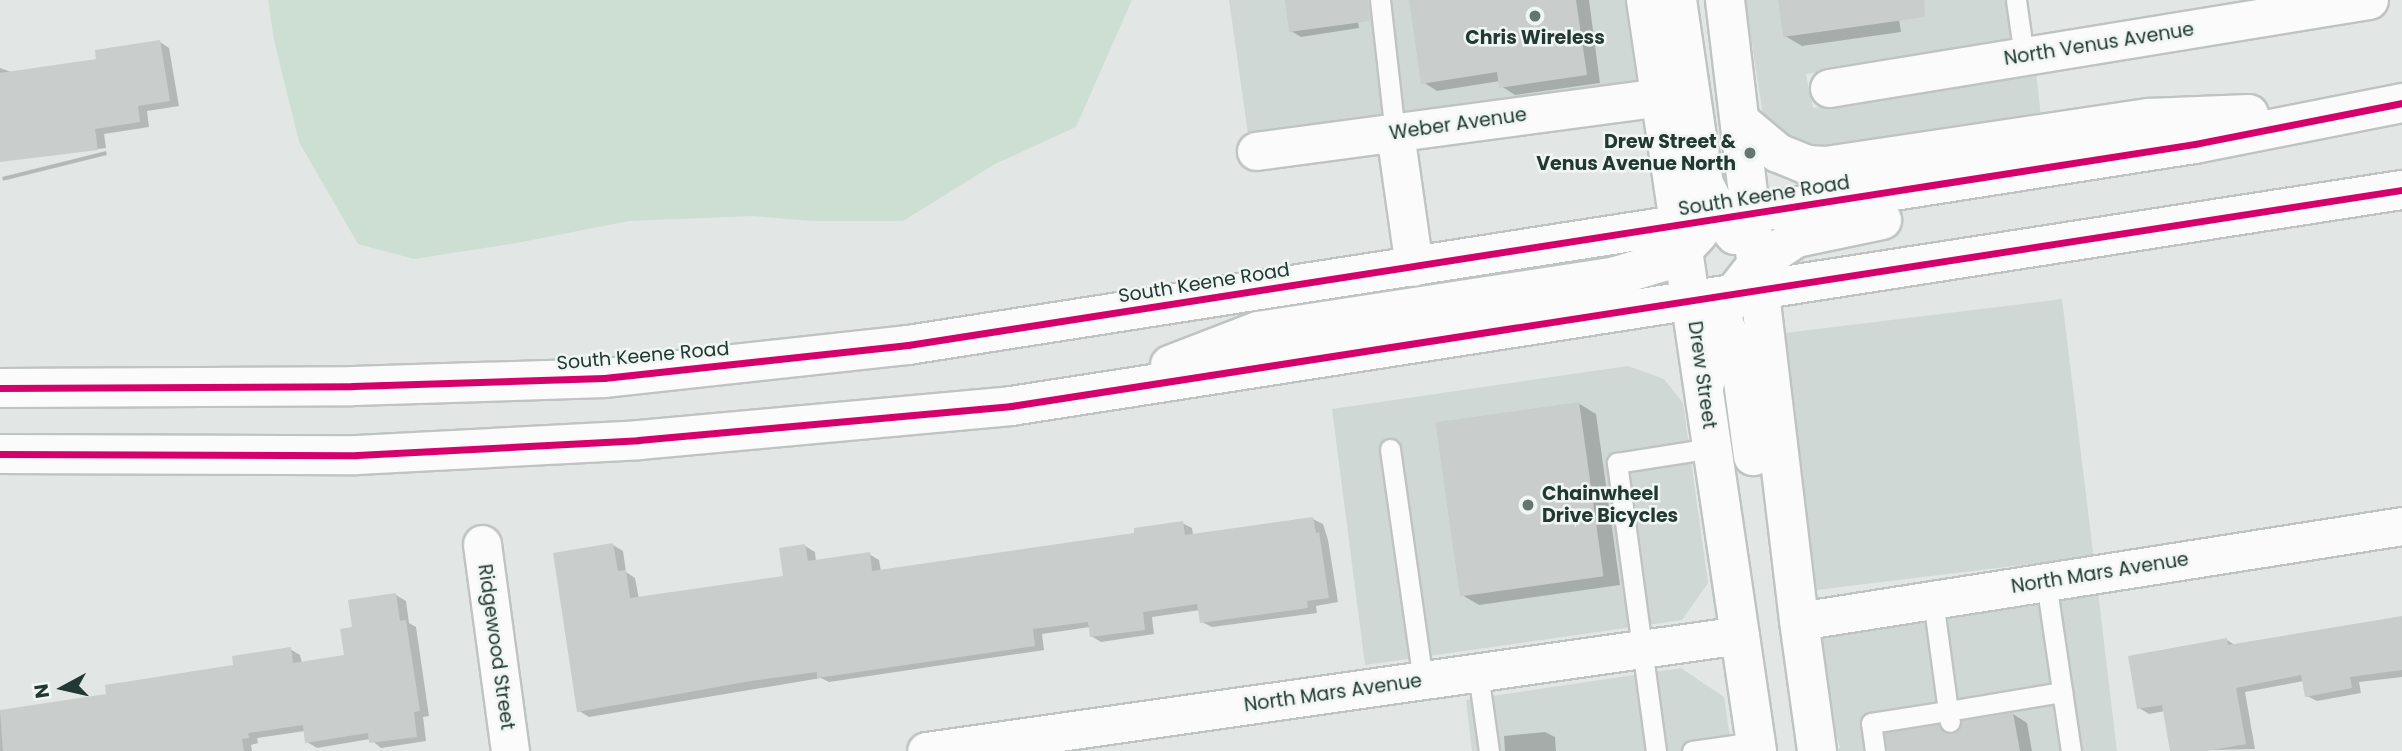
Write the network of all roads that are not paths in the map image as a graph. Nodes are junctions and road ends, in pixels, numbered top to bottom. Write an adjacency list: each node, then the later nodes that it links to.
1 (1380, 0): 13 (lane)
2 (1646, 0): 9 (main road, Drew Street)
3 (1677, 0): 16 (main road)
4 (1725, 0): 12 (main road, Drew Street)
5 (2016, 0): 7 (lane)
6 (2369, 0): 7 (street, North Venus Avenue)
7 (2024, 56): 8 (street, North Venus Avenue)
8 (1829, 88)
9 (1660, 97): 13 (street, Weber Avenue); 16 (main road, Drew Street)
10 (2402, 103): 11 (main road, South Keene Road)
11 (2356, 110): 12 (main road); 16 (main road, South Keene Road)
12 (1741, 122): 16 (main road, Drew Street)
13 (1395, 133): 14 (street, Weber Avenue); 17 (street)
14 (1256, 151)
15 (2402, 190): 16 (main road, South Keene Road)
16 (1719, 258): 17 (main road, South Keene Road); 19 (main road, Drew Street); 21 (main road, South Keene Road); 26 (main road, Drew Street); 33 (main road)
17 (1414, 267): 18 (main road, South Keene Road)
18 (0, 388)
19 (1712, 448): 27 (main road, Drew Street); 28 (lane)
20 (1390, 449): 30 (lane)
21 (0, 454)
22 (2402, 526): 24 (street, North Mars Avenue)
23 (482, 544): 35 (street, Ridgewood Street)
24 (2046, 582): 25 (street, North Mars Avenue); 31 (lane)
25 (1933, 600): 26 (street, North Mars Avenue); 32 (lane)
26 (1799, 621): 33 (main road, Drew Street)
27 (1740, 635): 28 (street, North Mars Avenue); 34 (main road, Drew Street)
28 (1641, 649): 29 (street, North Mars Avenue); 38 (lane)
29 (1478, 673): 30 (street, North Mars Avenue); 37 (lane)
30 (1423, 680): 36 (street, North Mars Avenue)
31 (2063, 692): 32 (lane); 41 (lane)
32 (1949, 716): 40 (lane)
33 (1816, 744)
34 (1756, 747): 39 (lane)
35 (510, 751)
36 (926, 751)
37 (1489, 751)
38 (1656, 751)
39 (1692, 751)
40 (1875, 751)
41 (2071, 751)

